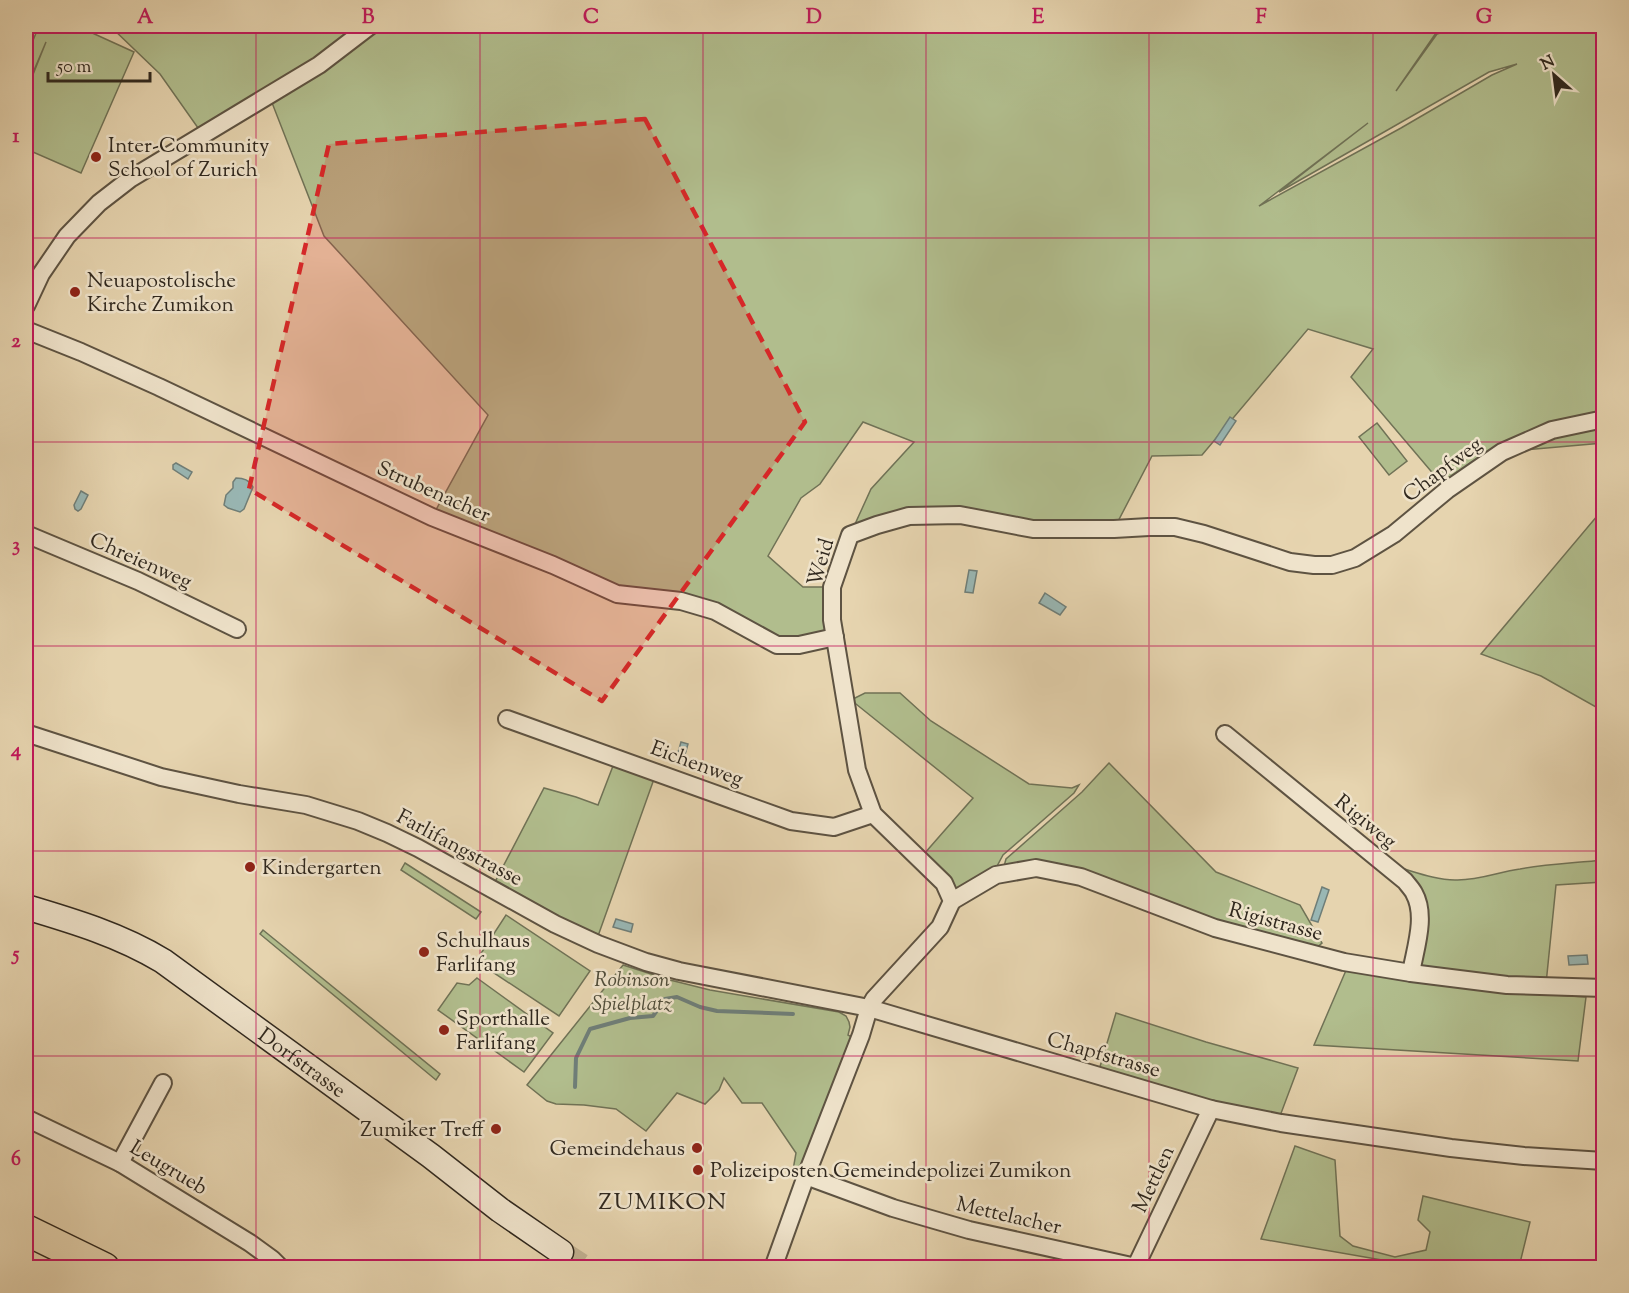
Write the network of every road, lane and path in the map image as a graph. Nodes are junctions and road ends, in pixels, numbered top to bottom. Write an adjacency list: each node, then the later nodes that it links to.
1 (370, 26): 2 (street)
2 (26, 306)
3 (26, 330): 8 (street, Strubenacher)
4 (1604, 419): 6 (street, Chapfweg)
5 (26, 534): 7 (street, Chreienweg)
6 (1314, 566): 8 (street, Weid)
7 (237, 629)
8 (835, 637): 12 (street, Weid)
9 (507, 719): 12 (street, Eichenweg)
10 (26, 733): 17 (street, Farlifangstrasse)
11 (1225, 734): 15 (street, Rigiweg)
12 (873, 814): 13 (street, Weid)
13 (952, 901): 15 (street, Rigistrasse); 17 (street)
14 (26, 907): 26 (street, Dorfstrasse)
15 (1411, 973): 16 (street, Rigistrasse)
16 (1604, 988)
17 (869, 1008): 19 (street, Chapfstrasse); 23 (street)
18 (163, 1083): 22 (street)
19 (1211, 1109): 21 (street, Chapfstrasse); 27 (street, Mettlen)
20 (26, 1118): 22 (street, Leugrueb)
21 (1604, 1161)
22 (120, 1163): 30 (street, Leugrueb)
23 (806, 1176): 27 (street, Mettelacher); 31 (street)
24 (26, 1230): 29 (highway)
25 (26, 1241): 28 (highway)
26 (561, 1252)
27 (1136, 1267)
28 (81, 1268)
29 (104, 1268)
30 (281, 1268)
31 (773, 1268)

